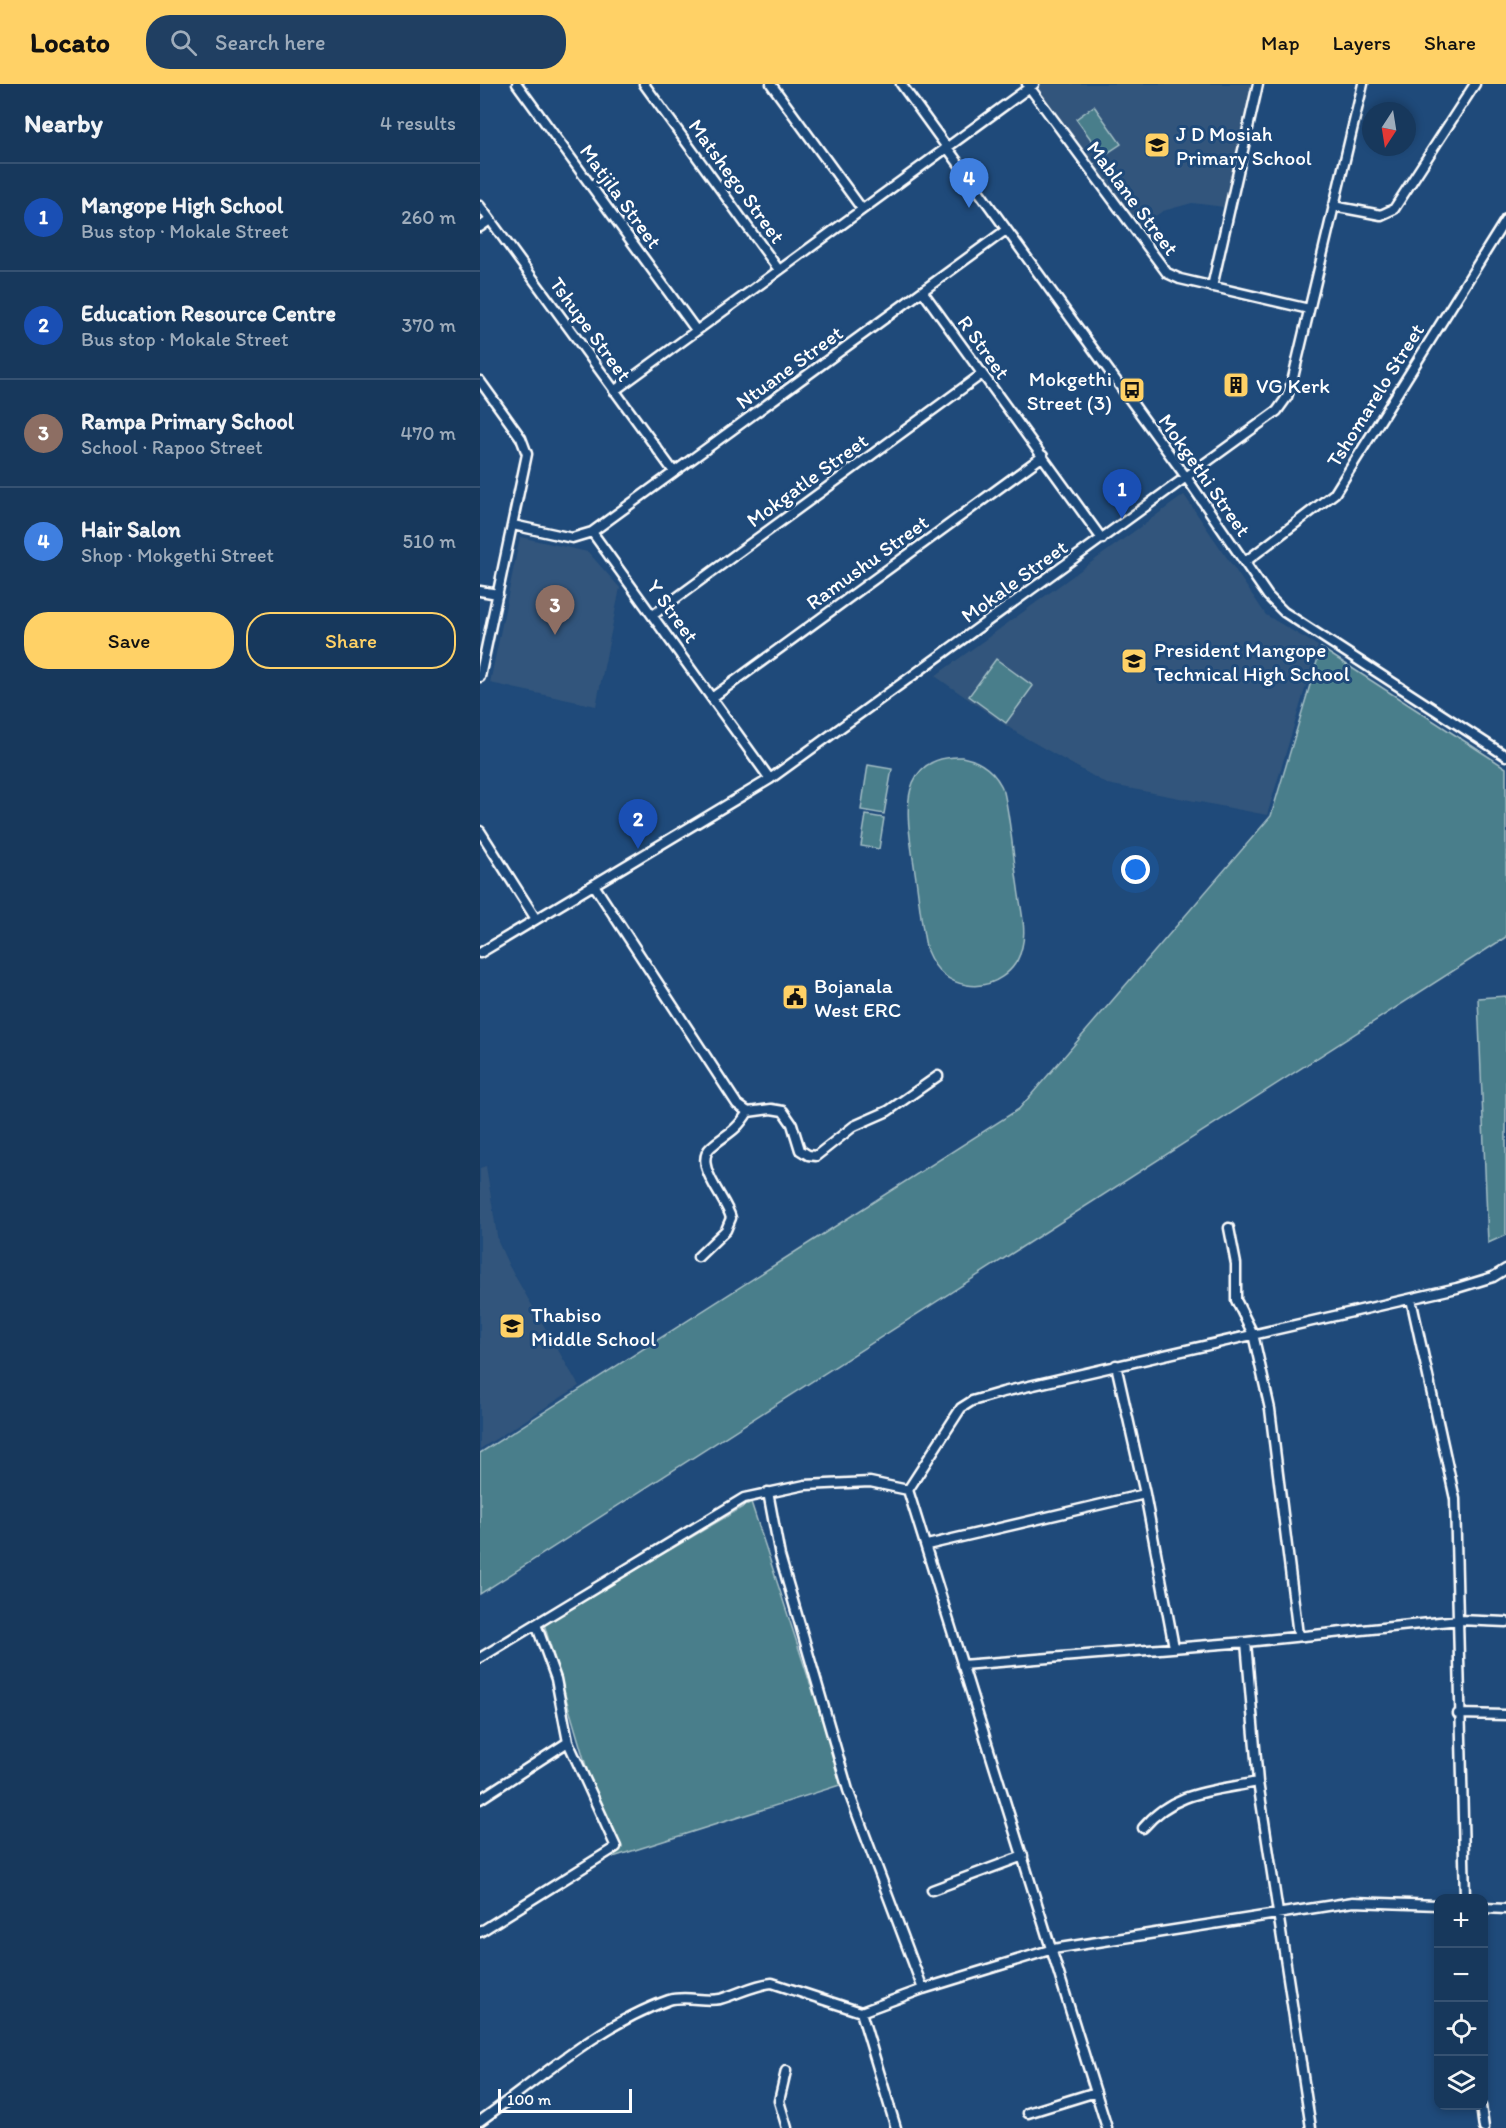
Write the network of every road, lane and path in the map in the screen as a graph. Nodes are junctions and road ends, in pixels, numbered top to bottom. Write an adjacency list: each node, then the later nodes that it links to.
1 (517, 84): 21 (street, Matjila Street)
2 (644, 84): 17 (street, Matshego Street)
3 (771, 84): 12 (street)
4 (901, 84): 9 (street, Mokgethi Street)
5 (1258, 84): 18 (street)
6 (1363, 84): 11 (street, Mokale Street)
7 (1475, 84): 11 (street)
8 (1030, 85): 9 (street); 18 (street, Mablane Street)
9 (946, 148): 12 (street); 16 (street, Mokgethi Street)
10 (480, 206): 14 (street, Tshupe Street)
11 (1333, 206): 20 (street, Mokale Street)
12 (862, 209): 17 (street)
13 (1506, 219): 31 (street, Tshomarelo Street)
14 (490, 220): 15 (street); 24 (street, Tshupe Street)
15 (480, 227)
16 (1006, 230): 19 (street, Ntuane Street); 27 (street, Mokgethi Street)
17 (779, 270): 21 (street)
18 (1212, 287): 20 (street, Mablane Street)
19 (923, 292): 22 (street, R Street); 26 (street, Ntuane Street)
20 (1310, 309): 27 (street, Mokale Street)
21 (696, 330): 24 (street)
22 (982, 374): 25 (street, R Street); 34 (street, Mokgatle Street)
23 (480, 381): 28 (street)
24 (614, 392): 26 (street, Tshupe Street)
25 (1043, 456): 30 (street, R Street); 36 (street, Ramushu Street)
26 (674, 472): 29 (street, Ntuane Street)
27 (1186, 477): 30 (street, Mokale Street); 31 (street, Mokgethi Street)
28 (513, 525): 29 (street); 33 (street)
29 (592, 532): 34 (street, Y Street)
30 (1102, 539): 39 (street, Mokale Street)
31 (1245, 562): 37 (street, Mokgethi Street)
32 (480, 591): 33 (street)
33 (498, 594): 35 (street)
34 (653, 615): 36 (street, Y Street)
35 (480, 677)
36 (713, 697): 39 (street, Y Street)
37 (1503, 754): 38 (street)
38 (1506, 762)
39 (770, 779): 41 (street, Mokale Street)
40 (480, 831): 42 (street)
41 (594, 885): 42 (street, Mokale Street); 45 (street)
42 (536, 919): 43 (street, Mokale Street)
43 (480, 954)
44 (939, 1076): 45 (street)
45 (748, 1112): 47 (street)
46 (1229, 1228): 50 (street)
47 (698, 1257)
48 (1506, 1269): 49 (street)
49 (1411, 1299): 50 (street); 56 (street)
50 (1253, 1334): 51 (street); 59 (street)
51 (1116, 1365): 52 (street); 54 (street)
52 (908, 1490): 53 (street); 55 (street)
53 (768, 1492): 58 (street); 79 (street)
54 (1145, 1494): 55 (street); 61 (street)
55 (927, 1545): 63 (street)
56 (1459, 1620): 57 (street); 59 (street); 64 (street)
57 (1506, 1622)
58 (536, 1623): 62 (street); 66 (street)
59 (1298, 1635): 60 (street)
60 (1246, 1642): 61 (street); 67 (street)
61 (1174, 1647): 63 (street)
62 (480, 1658)
63 (962, 1665): 70 (street)
64 (1458, 1714): 65 (street); 72 (street)
65 (1506, 1715)
66 (568, 1743): 68 (street); 77 (street)
67 (1258, 1782): 69 (street); 76 (street)
68 (480, 1799)
69 (1143, 1828)
70 (1023, 1856): 71 (street); 78 (street)
71 (932, 1890)
72 (1465, 1894)
73 (1434, 1905): 76 (street)
74 (1488, 1908): 75 (street)
75 (1506, 1909)
76 (1276, 1914): 78 (street); 89 (street)
77 (480, 1932)
78 (1053, 1949): 79 (street); 82 (street)
79 (923, 1989): 80 (street)
80 (861, 2012): 85 (street); 87 (street)
81 (786, 2071): 86 (street)
82 (1096, 2092): 84 (street); 88 (street)
83 (1482, 2110): 90 (street)
84 (1028, 2113)
85 (480, 2121)
86 (787, 2128)
87 (896, 2128)
88 (1107, 2128)
89 (1311, 2128)
90 (1484, 2128)

